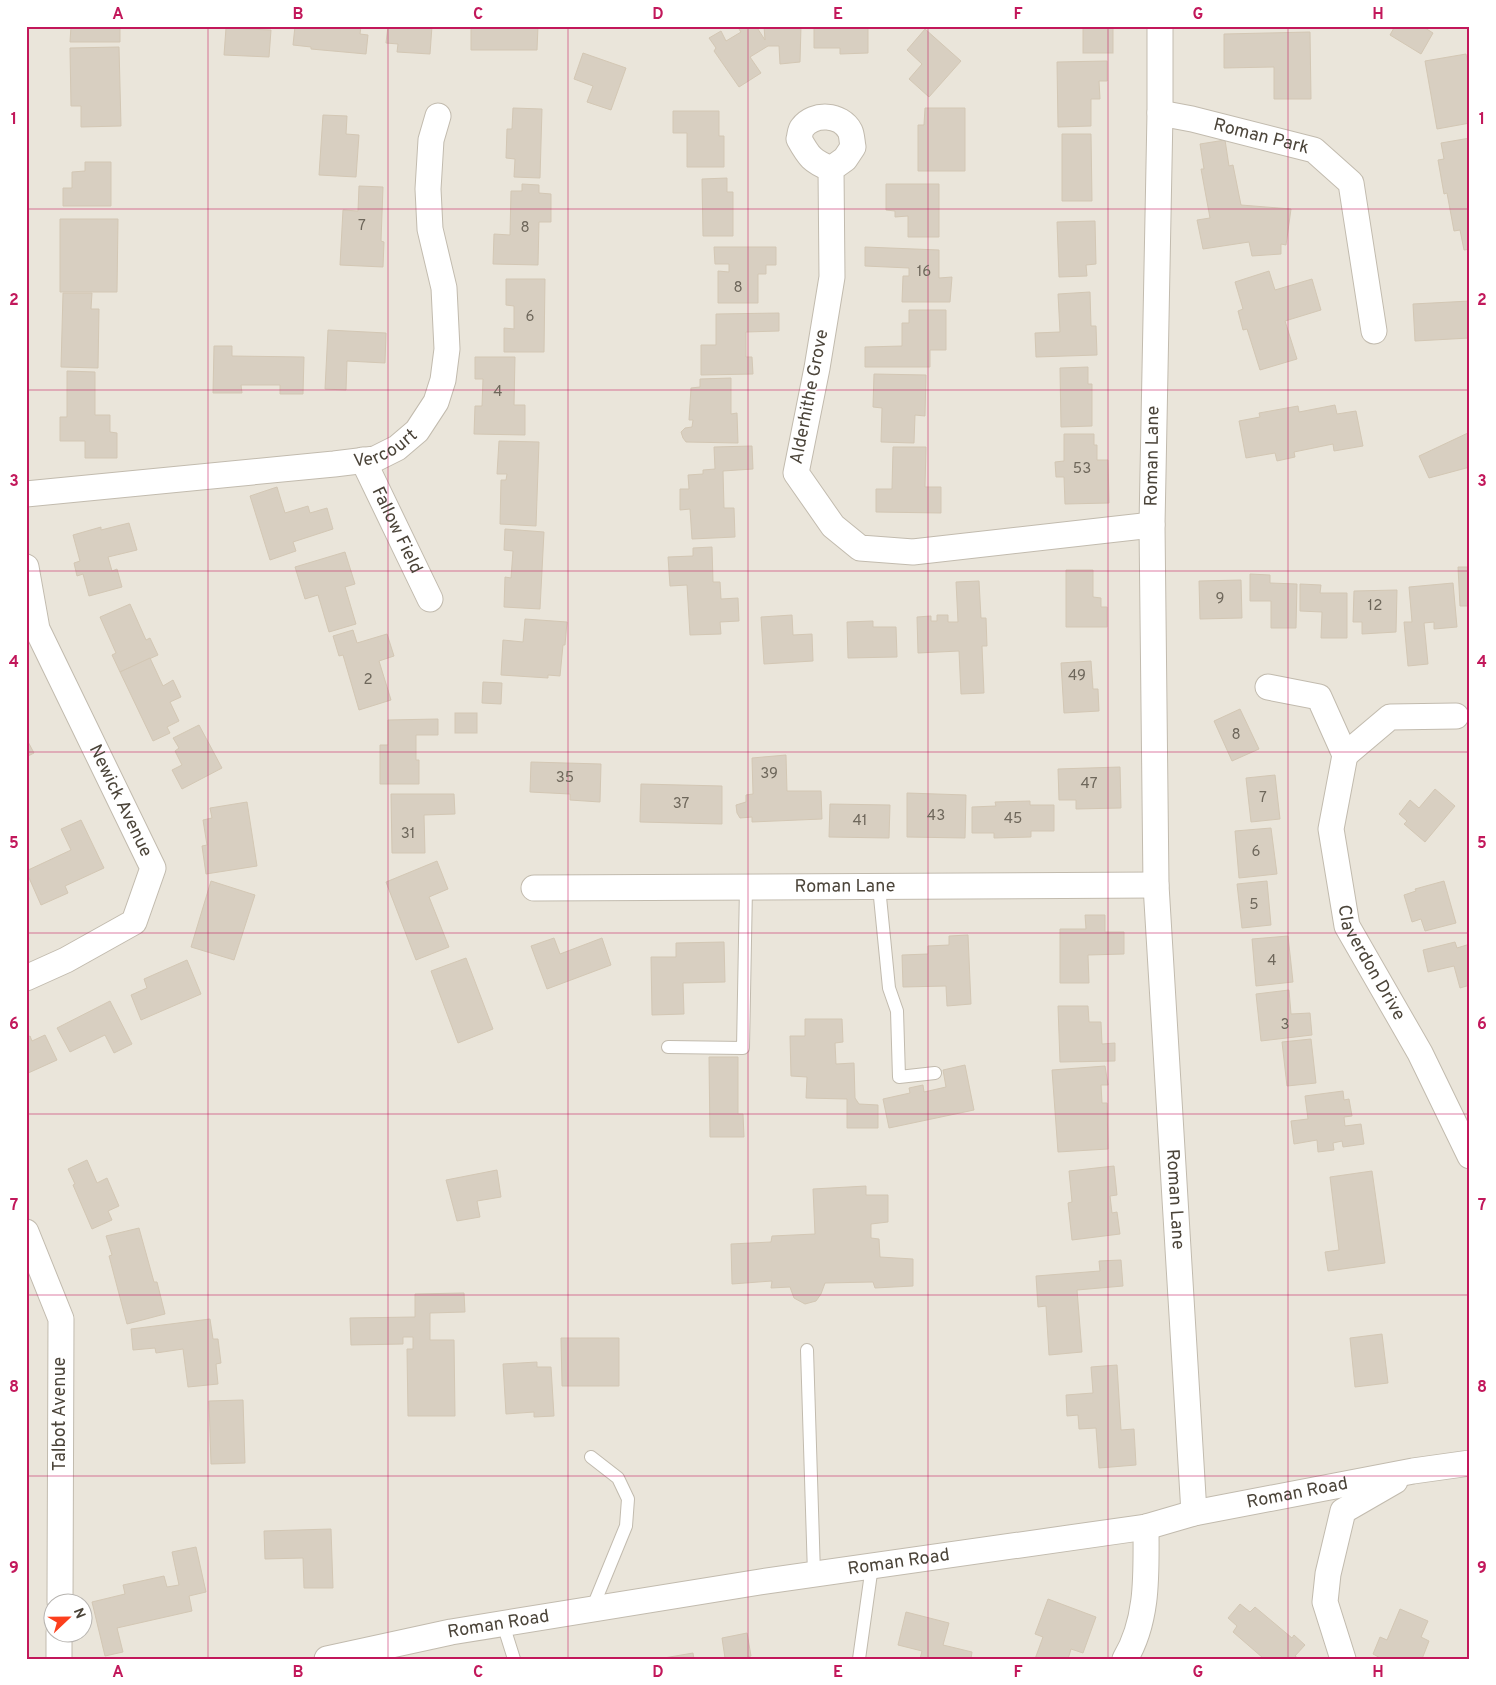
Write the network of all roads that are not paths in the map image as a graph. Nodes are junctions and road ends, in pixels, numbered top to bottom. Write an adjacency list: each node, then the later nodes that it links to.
1 (1160, 26): 2 (street, Roman Lane)
2 (1160, 113): 5 (street, Roman Park); 8 (street, Roman Lane)
3 (438, 116): 6 (street, Vercourt)
4 (831, 169): 8 (street, Alderhithe Grove)
5 (1374, 331)
6 (363, 460): 7 (street, Vercourt); 10 (street, Fallow Field)
7 (26, 494)
8 (1152, 525): 14 (street, Roman Lane)
9 (26, 567): 18 (street, Newick Avenue)
10 (430, 598)
11 (1268, 687): 13 (street)
12 (1456, 716): 13 (street)
13 (1345, 755): 21 (street, Claverdon Drive)
14 (1156, 885): 16 (street, Roman Lane); 27 (street, Roman Lane)
15 (746, 887): 16 (street, Roman Lane); 17 (street, Roman Lane); 19 (lane)
16 (878, 887): 20 (lane)
17 (534, 888)
18 (26, 978)
19 (668, 1047)
20 (935, 1073)
21 (1470, 1156)
22 (26, 1232): 31 (street, Talbot Avenue)
23 (807, 1350): 30 (lane)
24 (591, 1457): 32 (lane)
25 (1470, 1463): 26 (street, Roman Road)
26 (1413, 1471): 27 (street, Roman Road); 40 (street)
27 (1194, 1513): 28 (street, Roman Road)
28 (1146, 1527): 29 (street, Roman Road); 39 (street)
29 (872, 1566): 30 (street, Roman Road); 38 (lane)
30 (814, 1574): 32 (street, Roman Road)
31 (60, 1592)
32 (592, 1609): 33 (street, Roman Road)
33 (503, 1624): 36 (street, Roman Road); 37 (lane)
34 (59, 1642): 35 (street)
35 (59, 1659)
36 (327, 1659)
37 (514, 1659)
38 (859, 1659)
39 (1125, 1659)
40 (1343, 1659)

